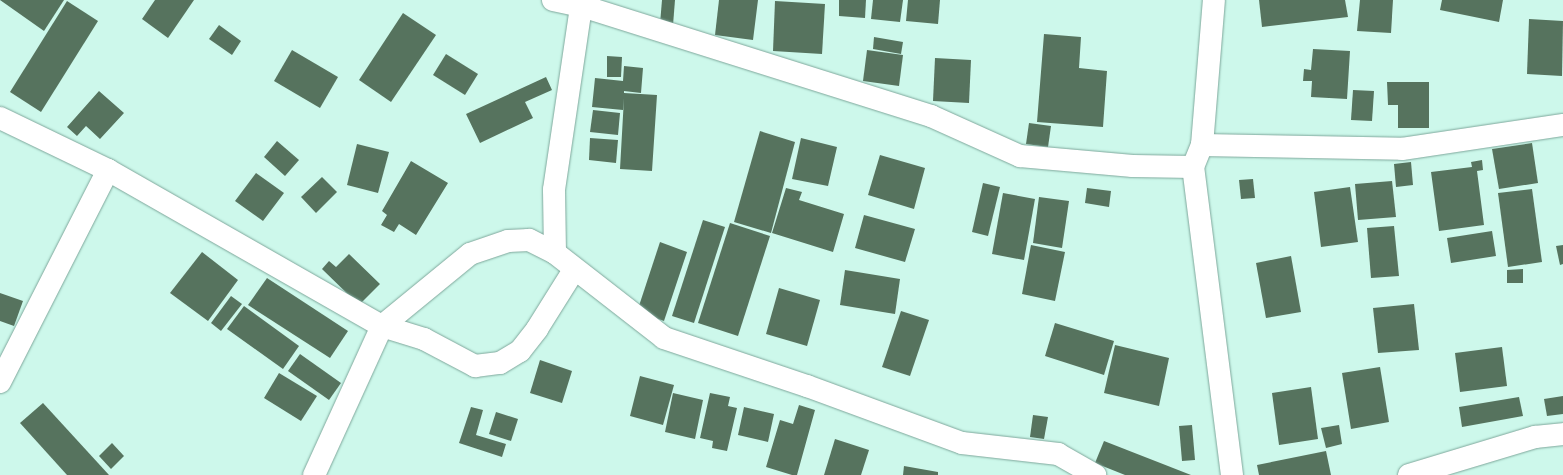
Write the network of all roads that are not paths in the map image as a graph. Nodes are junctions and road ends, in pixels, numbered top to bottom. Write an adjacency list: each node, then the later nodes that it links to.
1 (553, 0): 3 (street)
2 (1214, 0): 6 (street)
3 (582, 3): 7 (street); 9 (street)
4 (0, 118): 8 (street)
5 (1563, 126): 6 (street)
6 (1202, 144): 7 (street)
7 (1193, 166): 16 (street)
8 (108, 170): 11 (street); 12 (street)
9 (555, 253): 10 (street); 11 (street)
10 (574, 270): 11 (street); 15 (street)
11 (382, 326): 14 (street)
12 (0, 382)
13 (1563, 434): 17 (street)
14 (314, 475)
15 (1095, 475)
16 (1232, 475)
17 (1409, 475)

